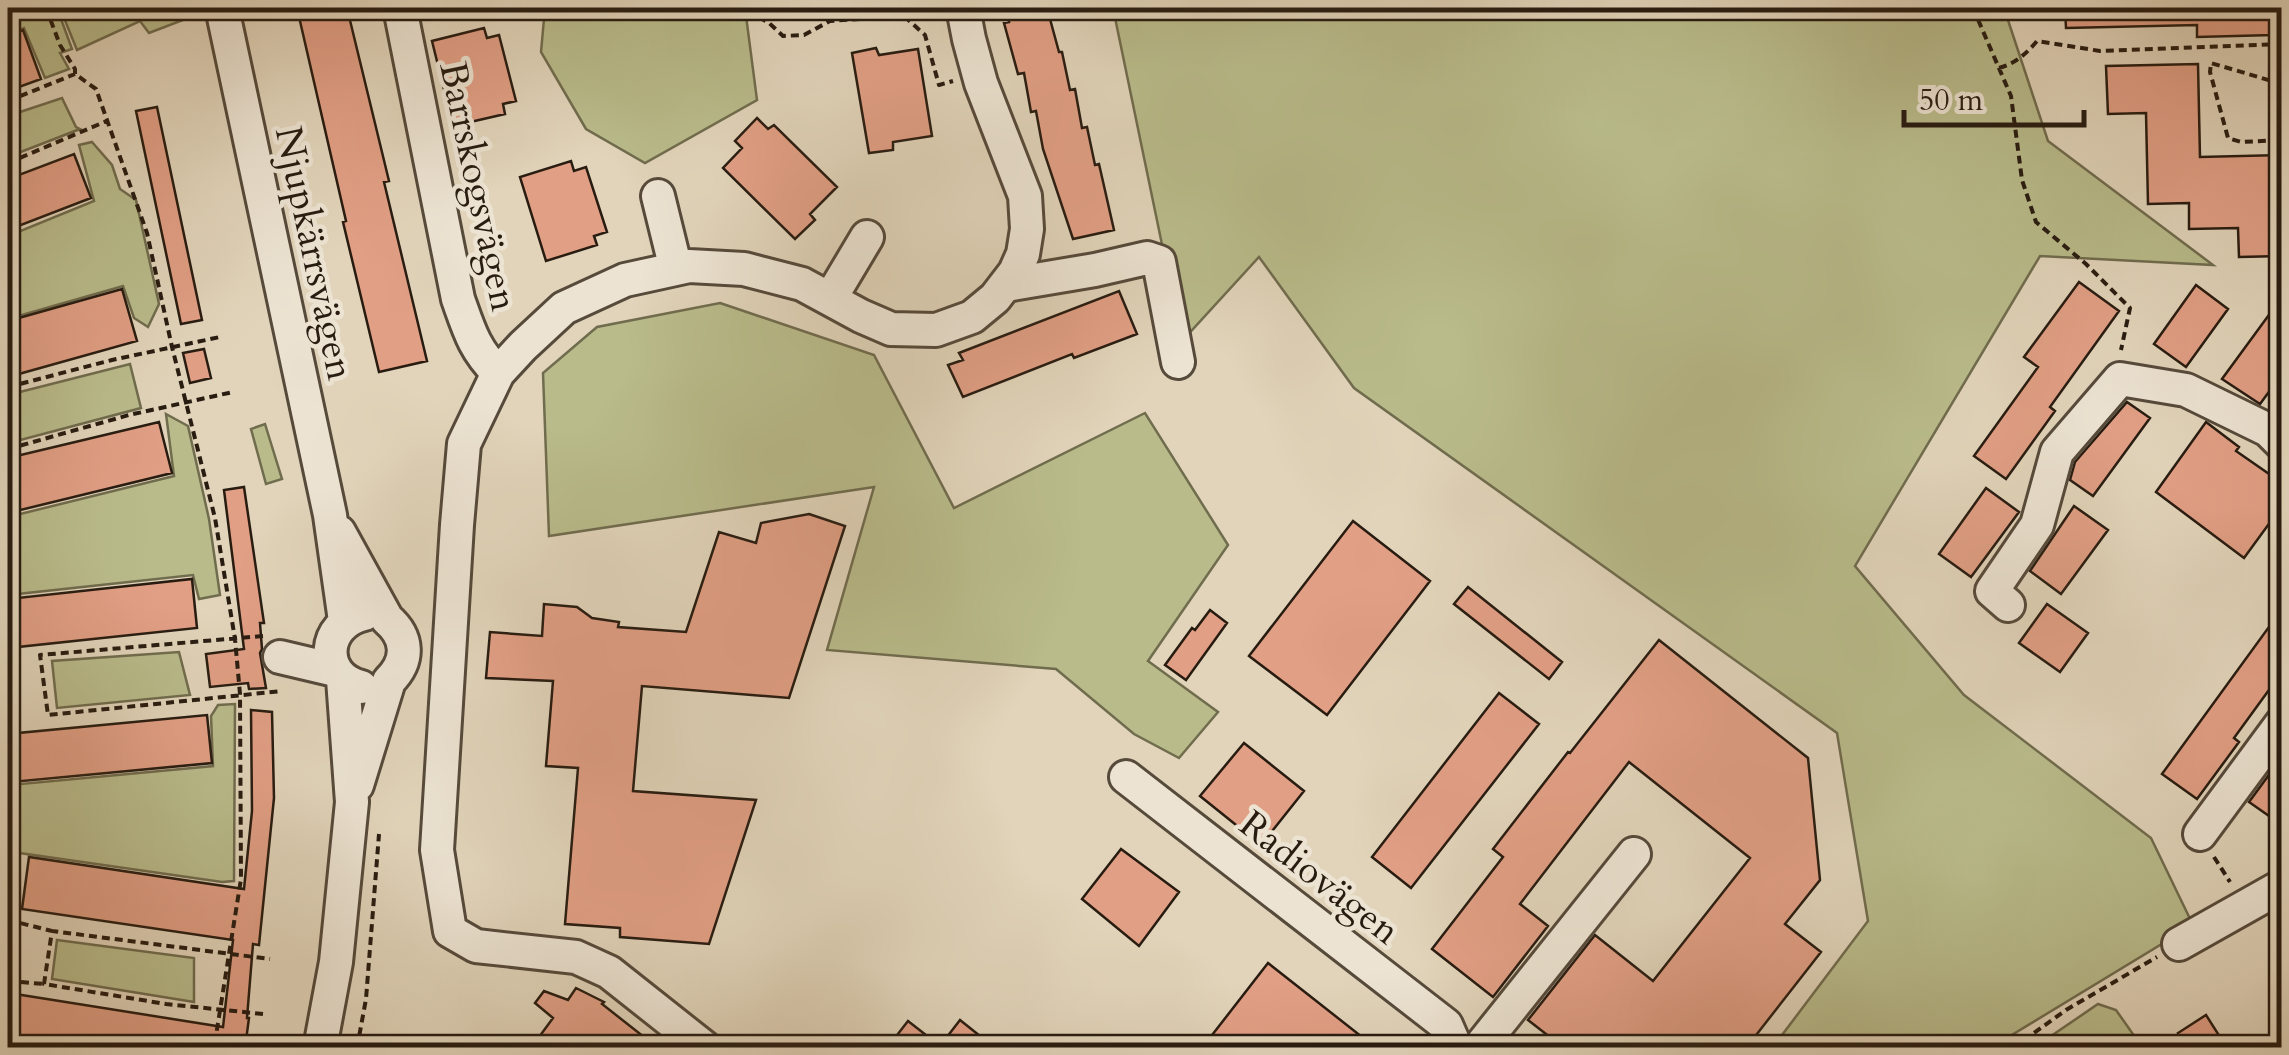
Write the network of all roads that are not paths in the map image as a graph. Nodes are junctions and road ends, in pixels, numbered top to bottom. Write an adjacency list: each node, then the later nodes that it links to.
1 (222, 8): 12 (street, Njupkärrsvägen)
2 (400, 8): 10 (street, Barrskogsvägen)
3 (963, 8): 7 (street)
4 (658, 196): 6 (street)
5 (867, 236): 8 (street)
6 (673, 269): 8 (street); 10 (street)
7 (1006, 285): 8 (street); 9 (street)
8 (830, 299)
9 (1178, 362)
10 (498, 374): 15 (street)
11 (2282, 444): 13 (street)
12 (330, 515): 14 (street, Njupkärrsvägen); 16 (street, Njupkärrsvägen)
13 (2000, 598)
14 (394, 628): 15 (street); 16 (street); 17 (street, Njupkärrsvägen)
15 (448, 651): 17 (street); 26 (street)
16 (339, 652): 17 (street); 20 (street, Njupkärrsvägen)
17 (394, 676): 20 (street, Njupkärrsvägen)
18 (2282, 723): 21 (street)
19 (1126, 777): 27 (street, Radiovägen)
20 (352, 802): 25 (street, Njupkärrsvägen)
21 (2200, 834)
22 (1634, 854): 28 (street)
23 (2282, 886): 24 (street)
24 (2179, 944)
25 (320, 1048)
26 (705, 1048)
27 (1456, 1048)
28 (1479, 1048)

